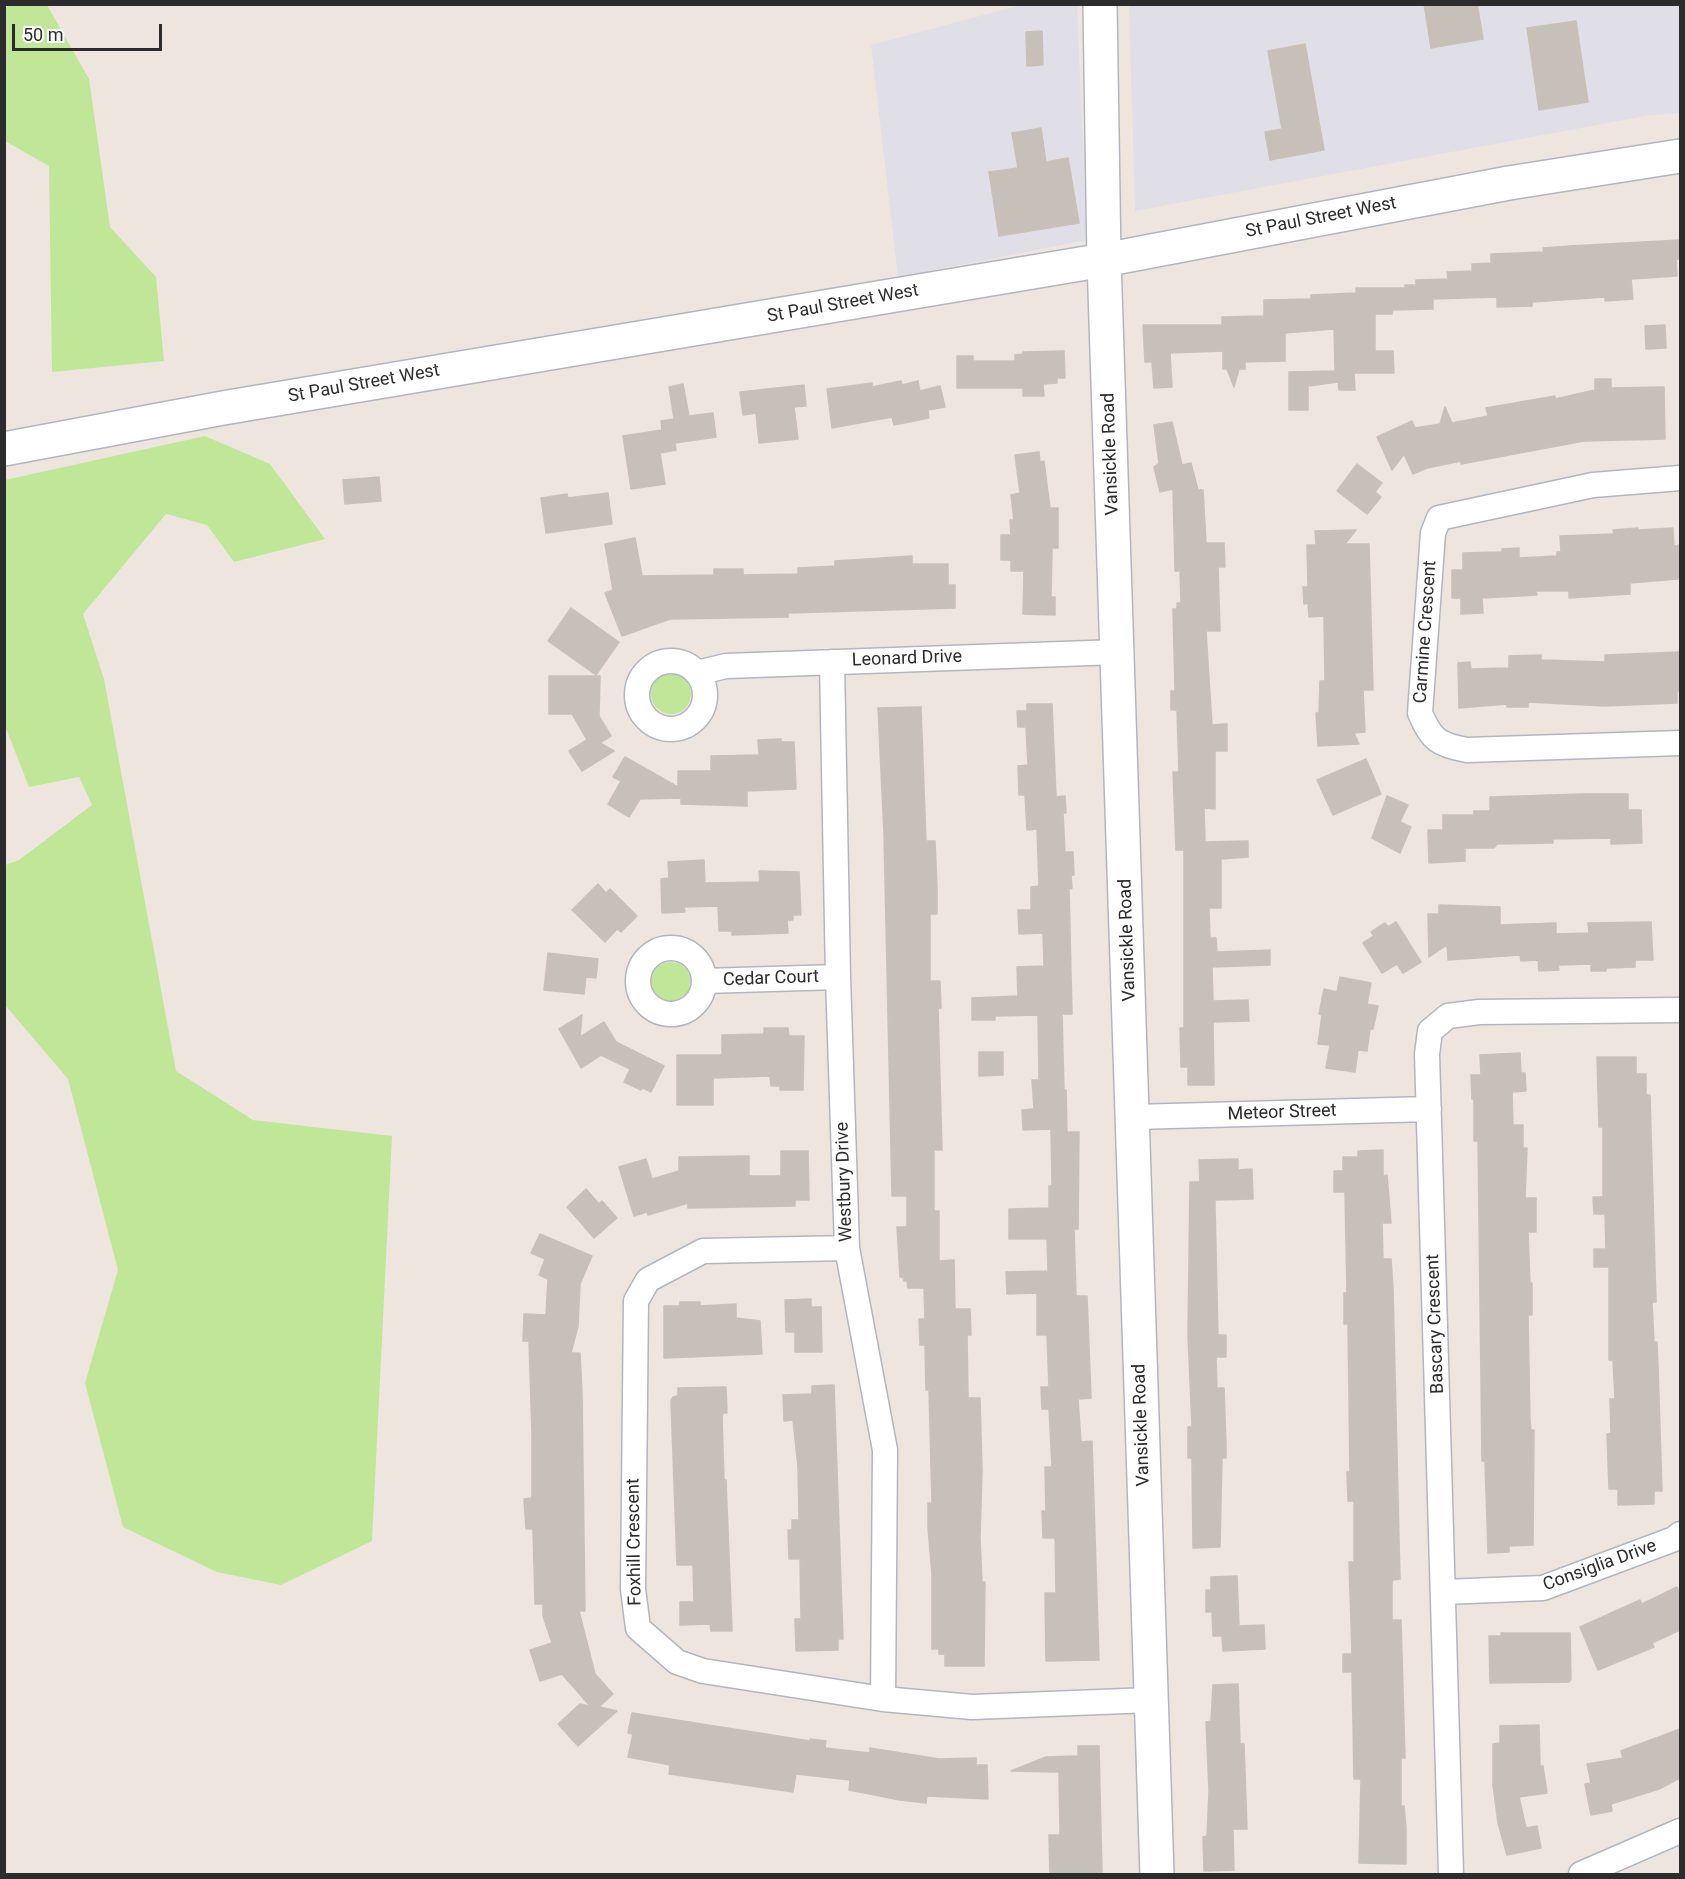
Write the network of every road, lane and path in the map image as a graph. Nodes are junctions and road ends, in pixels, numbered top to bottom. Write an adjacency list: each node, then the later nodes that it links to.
1 (1100, 4): 3 (street, Vansickle Road)
2 (1680, 156): 3 (street, St Paul Street West)
3 (1104, 260): 4 (street, St Paul Street West); 6 (street, Vansickle Road)
4 (4, 449)
5 (1680, 478): 9 (street, Carmine Crescent)
6 (1118, 652): 7 (street, Leonard Drive); 14 (street, Vansickle Road)
7 (832, 662): 8 (street, Leonard Drive); 10 (street, Westbury Drive)
8 (697, 673)
9 (1680, 742)
10 (838, 977): 11 (street, Cedar Court); 15 (street, Westbury Drive)
11 (704, 981)
12 (1680, 1010): 13 (street, Bascary Crescent)
13 (1429, 1109): 14 (street, Meteor Street); 17 (street, Bascary Crescent)
14 (1134, 1117): 19 (street, Vansickle Road)
15 (847, 1248): 18 (street, Westbury Drive); 18 (street, Foxhill Crescent)
16 (1680, 1534): 17 (street, Consiglia Drive)
17 (1444, 1592): 22 (street, Bascary Crescent)
18 (883, 1699): 19 (street, Foxhill Crescent)
19 (1152, 1700): 21 (street, Vansickle Road)
20 (1680, 1831): 23 (street)
21 (1157, 1875)
22 (1451, 1875)
23 (1581, 1875)

